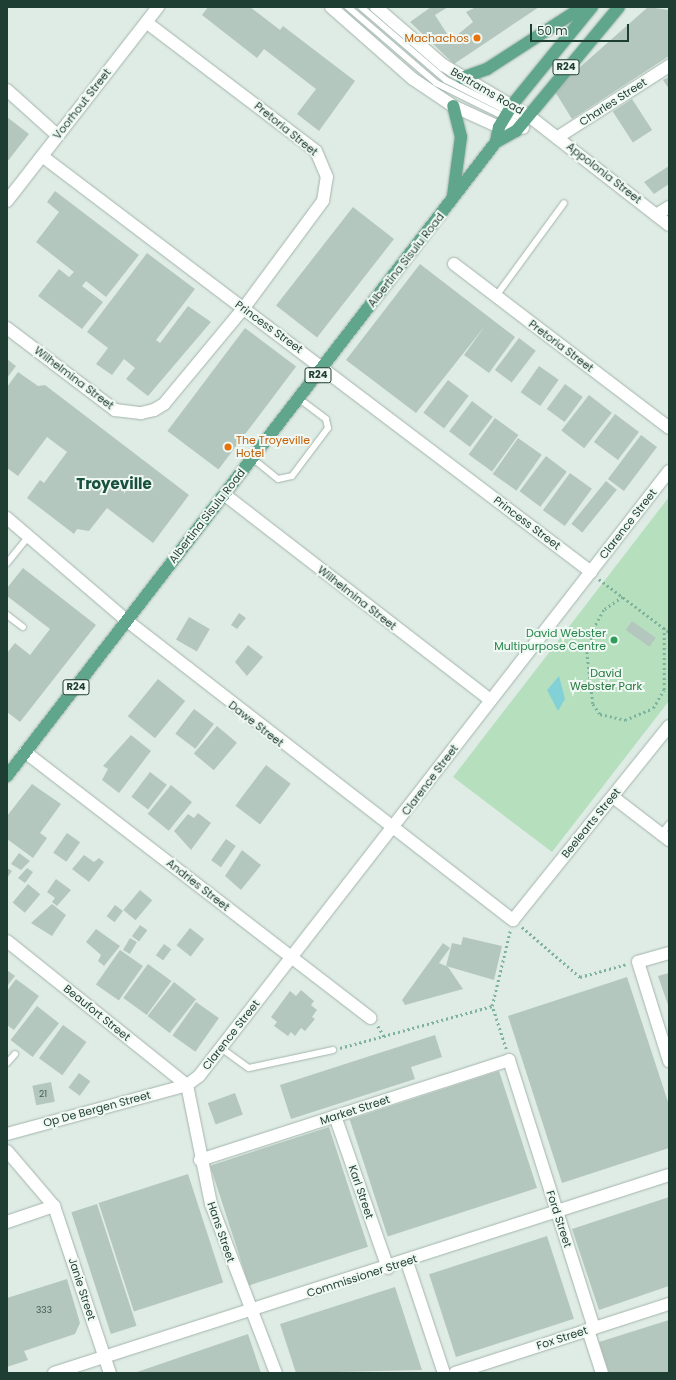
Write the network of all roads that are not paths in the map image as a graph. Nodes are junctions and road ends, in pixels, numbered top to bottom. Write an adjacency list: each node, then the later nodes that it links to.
1 (331, 7): 12 (street, Bertrams Road)
2 (348, 7): 13 (lane)
3 (361, 7): 13 (lane)
4 (376, 7): 10 (street, Bertrams Road)
5 (582, 7): 10 (main road)
6 (592, 7): 13 (main road, Albertina Sisulu Road / R24)
7 (619, 7): 14 (main road, Albertina Sisulu Road / R24)
8 (151, 12): 15 (street, Voorhout Street); 27 (street, Pretoria Street)
9 (669, 66): 16 (street, Charles Street)
10 (462, 78): 13 (street, Bertrams Road)
11 (7, 90): 15 (street)
12 (453, 106): 13 (street, Bertrams Road); 20 (main road)
13 (506, 115): 14 (street, Bertrams Road); 14 (street, Bertrams Road); 17 (main road, Albertina Sisulu Road / R24)
14 (525, 123): 16 (street, Appolonia Street); 17 (main road, Albertina Sisulu Road / R24)
15 (57, 135): 18 (street, Voorhout Street)
16 (558, 137): 23 (street, Appolonia Street)
17 (496, 142): 20 (main road, Albertina Sisulu Road / R24)
18 (42, 156): 19 (street, Voorhout Street); 27 (street, Princess Street)
19 (7, 201)
20 (452, 201): 29 (main road, Albertina Sisulu Road / R24)
21 (564, 203): 26 (lane)
22 (669, 207): 23 (street)
23 (656, 215): 24 (street, Appolonia Street)
24 (669, 225)
25 (454, 264): 26 (street, Pretoria Street)
26 (496, 296): 31 (street, Pretoria Street)
27 (243, 309): 28 (street, Wilhelmina Street); 29 (street, Princess Street)
28 (7, 328)
29 (324, 366): 30 (main road, Albertina Sisulu Road / R24); 38 (street, Princess Street)
30 (299, 399): 32 (main road, Albertina Sisulu Road / R24); 32 (lane)
31 (669, 428)
32 (252, 458): 34 (main road, Albertina Sisulu Road / R24)
33 (669, 471): 38 (street, Clarence Street)
34 (224, 495): 40 (main road, Albertina Sisulu Road / R24); 42 (street, Wilhelmina Street)
35 (7, 518): 36 (street, Dawe Street)
36 (28, 537): 37 (lane); 40 (street, Dawe Street)
37 (7, 563)
38 (591, 572): 42 (street, Clarence Street)
39 (7, 615): 41 (lane)
40 (126, 620): 44 (main road, Albertina Sisulu Road / R24); 48 (street, Dawe Street)
41 (22, 627)
42 (490, 700): 48 (street, Clarence Street)
43 (669, 726): 46 (street, Beelearts Street)
44 (25, 752): 45 (main road, Albertina Sisulu Road / R24); 53 (street, Andries Street)
45 (7, 776)
46 (613, 797): 49 (street); 50 (street, Beelearts Street)
47 (669, 824): 49 (lane)
48 (392, 830): 50 (street, Dawe Street); 53 (street, Clarence Street)
49 (665, 837)
50 (513, 920)
51 (7, 942): 61 (street, Beaufort Street)
52 (669, 953): 59 (street)
53 (291, 958): 54 (street, Andries Street); 55 (street, Clarence Street)
54 (370, 1018)
55 (221, 1048): 56 (lane); 61 (street, Clarence Street)
56 (333, 1050)
57 (15, 1054): 60 (lane)
58 (509, 1060): 62 (street, Market Street); 68 (street, Ford Street)
59 (669, 1061)
60 (7, 1063)
61 (187, 1085): 63 (street, Op De Bergen Street); 65 (street, Hans Street)
62 (335, 1116): 65 (street, Market Street); 71 (street, Karl Street)
63 (7, 1134)
64 (7, 1151): 67 (street)
65 (200, 1160): 73 (street, Hans Street)
66 (669, 1175): 68 (street, Commissioner Street)
67 (54, 1206): 69 (street); 75 (street, Janie Street)
68 (557, 1213): 70 (street, Commissioner Street); 74 (street, Ford Street)
69 (7, 1222)
70 (407, 1262): 71 (street, Commissioner Street); 79 (street)
71 (388, 1268): 73 (street, Commissioner Street)
72 (669, 1304): 74 (street, Fox Street)
73 (255, 1311): 75 (street, Commissioner Street); 78 (street, Hans Street)
74 (594, 1328): 80 (street, Fox Street); 81 (street, Ford Street)
75 (104, 1356): 76 (street, Commissioner Street); 77 (street, Janie Street)
76 (54, 1373)
77 (110, 1373)
78 (276, 1373)
79 (444, 1373)
80 (455, 1373)
81 (602, 1373)

